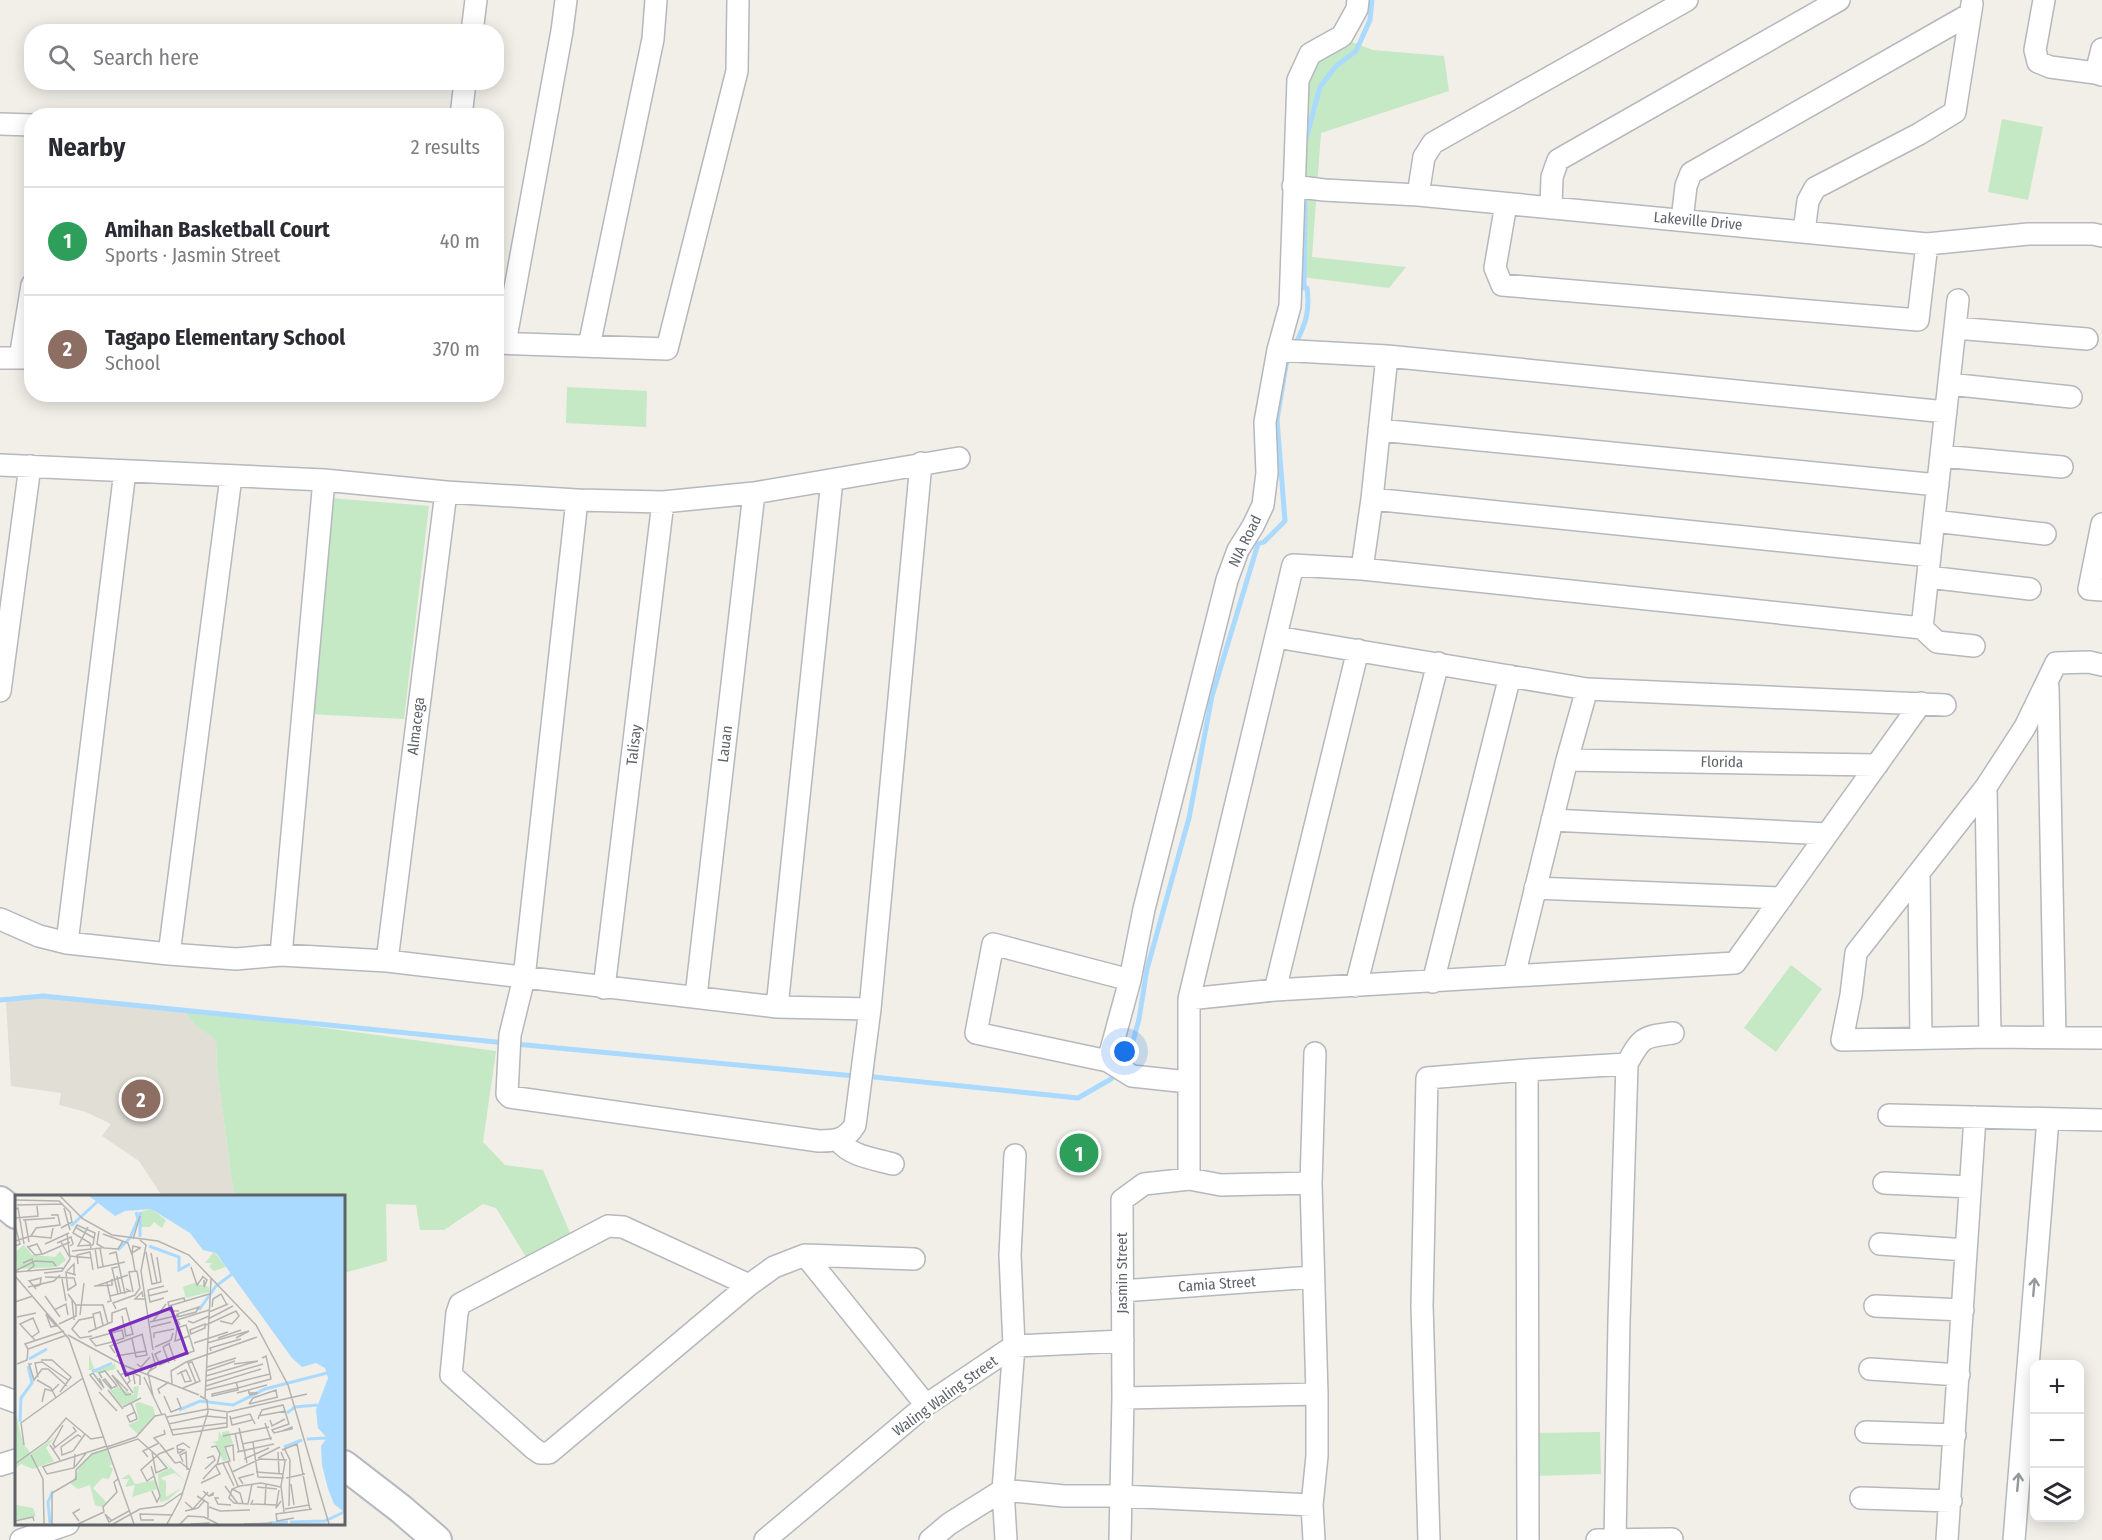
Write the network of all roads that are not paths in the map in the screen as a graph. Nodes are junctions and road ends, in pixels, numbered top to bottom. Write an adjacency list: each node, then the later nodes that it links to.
1 (476, 0): 10 (street)
2 (566, 0): 27 (street)
3 (656, 0): 31 (street)
4 (738, 0): 31 (street)
5 (1358, 0): 17 (street, NIA Road)
6 (1687, 0): 18 (street)
7 (1839, 0): 20 (street)
8 (2044, 0): 12 (street)
9 (1971, 7): 21 (street); 22 (street)
10 (473, 24)
11 (2102, 49): 12 (street)
12 (2099, 74)
13 (464, 90): 14 (street)
14 (462, 108)
15 (0, 124): 16 (street)
16 (24, 125)
17 (1293, 186): 18 (street, Lakeville Drive); 32 (street, NIA Road)
18 (1419, 195): 19 (street, Lakeville Drive)
19 (1506, 204): 20 (street, Lakeville Drive); 24 (street)
20 (1551, 208): 21 (street, Lakeville Drive)
21 (1682, 220): 22 (street, Lakeville Drive)
22 (1804, 231): 24 (street, Lakeville Drive)
23 (2102, 236): 24 (street, Lakeville Drive)
24 (1927, 243)
25 (1958, 300): 28 (street)
26 (24, 324): 34 (street)
27 (504, 328)
28 (1955, 328): 29 (street); 35 (street)
29 (2087, 339)
30 (504, 343): 31 (street)
31 (589, 346)
32 (1286, 351): 33 (street); 91 (street, NIA Road)
33 (1387, 356): 37 (street); 38 (street)
34 (17, 358)
35 (1949, 384): 36 (street); 37 (street)
36 (2071, 397)
37 (1946, 412): 39 (street)
38 (1379, 430): 49 (street); 52 (street)
39 (1941, 456): 44 (street); 49 (street)
40 (959, 458): 41 (street)
41 (921, 463): 48 (street); 99 (street)
42 (0, 465): 43 (street)
43 (30, 466): 45 (street); 71 (street)
44 (2062, 467)
45 (125, 471): 46 (street); 85 (street)
46 (231, 477): 47 (street); 86 (street)
47 (324, 480): 50 (street); 87 (street)
48 (832, 480): 51 (street); 98 (street)
49 (1938, 485): 55 (street)
50 (446, 492): 53 (street); 88 (street, Almacega)
51 (754, 493): 54 (street); 96 (street, Lauan)
52 (1372, 499): 58 (street); 59 (street)
53 (577, 500): 54 (street); 90 (street)
54 (663, 502): 94 (street, Talisay)
55 (1934, 521): 57 (street); 58 (street)
56 (2102, 524): 61 (street)
57 (2045, 534)
58 (1929, 566): 60 (street); 62 (street)
59 (1362, 569): 62 (street); 63 (street)
60 (2030, 589)
61 (2102, 590)
62 (1922, 628): 64 (street)
63 (1276, 636): 65 (street); 97 (street)
64 (1974, 646)
65 (1358, 650): 66 (street); 95 (street)
66 (1438, 663): 68 (street); 93 (street)
67 (2102, 665): 69 (street)
68 (1510, 676): 70 (street); 92 (street)
69 (2048, 682): 74 (street); 75 (street)
70 (1587, 689): 72 (street); 76 (street)
71 (0, 691)
72 (1921, 703): 73 (street); 77 (street)
73 (1946, 705)
74 (2025, 727): 75 (street); 78 (street)
75 (2048, 731): 102 (street)
76 (1567, 760): 77 (street, Florida); 79 (street)
77 (1876, 765): 80 (street)
78 (1986, 787): 81 (street); 101 (street)
79 (1552, 820): 80 (street); 82 (street)
80 (1827, 834): 83 (street)
81 (1919, 874): 103 (street); 103 (street)
82 (1535, 888): 83 (street); 89 (street)
83 (1782, 898): 89 (street)
84 (0, 919): 85 (street)
85 (67, 943): 86 (street)
86 (170, 954): 87 (street)
87 (281, 955): 88 (street)
88 (387, 961): 90 (street)
89 (1514, 976): 92 (street)
90 (524, 978): 94 (street); 114 (street)
91 (1130, 980): 106 (street, NIA Road); 106 (street)
92 (1432, 982): 93 (street)
93 (1356, 986): 95 (street)
94 (604, 988): 96 (street)
95 (1275, 990): 97 (street)
96 (696, 996): 98 (street)
97 (1189, 999): 109 (street)
98 (777, 1007): 99 (street)
99 (870, 1009): 114 (street)
100 (1673, 1033): 107 (street)
101 (1990, 1037): 102 (street); 103 (street)
102 (2055, 1037): 104 (street)
103 (1921, 1038)
104 (2102, 1038)
105 (1316, 1053): 118 (street)
106 (1108, 1061): 109 (street)
107 (1627, 1064): 108 (street); 163 (street)
108 (1527, 1070): 160 (street); 161 (street)
109 (1188, 1082): 117 (street)
110 (1889, 1115): 111 (street)
111 (1975, 1117): 112 (street); 120 (street)
112 (2048, 1119): 113 (street); 165 (street, one-way to 112)
113 (2102, 1120)
114 (839, 1141): 116 (street)
115 (1015, 1155): 133 (street)
116 (893, 1164)
117 (1188, 1179): 118 (street, Jasmin Street); 129 (street, Jasmin Street)
118 (1311, 1183): 127 (street)
119 (1884, 1183): 120 (street)
120 (1970, 1187): 124 (street)
121 (0, 1201): 122 (main road)
122 (15, 1213)
123 (1880, 1244): 124 (street)
124 (1966, 1250): 131 (street)
125 (805, 1255): 126 (street); 128 (street); 140 (street)
126 (914, 1259)
127 (1313, 1277): 129 (street, Camia Street); 136 (street)
128 (749, 1285): 128 (street)
129 (1122, 1291): 132 (street, Jasmin Street)
130 (1875, 1306): 131 (street)
131 (1963, 1310): 135 (street)
132 (1123, 1341): 133 (street, Waling Waling Street); 138 (street, Jasmin Street)
133 (1014, 1346): 140 (street, Waling Waling Street); 146 (street)
134 (1870, 1369): 135 (street)
135 (1959, 1375): 142 (street)
136 (1317, 1394): 138 (street); 150 (street)
137 (0, 1396): 139 (street)
138 (1123, 1398): 147 (street, Jasmin Street)
139 (15, 1402)
140 (926, 1406): 155 (street, Waling Waling Street)
141 (1866, 1432): 142 (street)
142 (1955, 1435): 149 (street)
143 (15, 1460): 144 (street)
144 (0, 1465)
145 (345, 1466): 154 (main road)
146 (1003, 1490): 147 (street); 156 (street); 157 (street)
147 (1121, 1496): 150 (street); 158 (street, Jasmin Street)
148 (1861, 1498): 149 (street)
149 (1951, 1501): 164 (street)
150 (1312, 1504): 159 (street)
151 (68, 1529): 153 (street)
152 (1672, 1539): 163 (street)
153 (21, 1540)
154 (437, 1540)
155 (765, 1540)
156 (930, 1540)
157 (1006, 1540)
158 (1120, 1540)
159 (1314, 1540)
160 (1429, 1540)
161 (1528, 1540)
162 (1597, 1540): 163 (street)
163 (1615, 1540)
164 (1947, 1540)
165 (2014, 1540)

